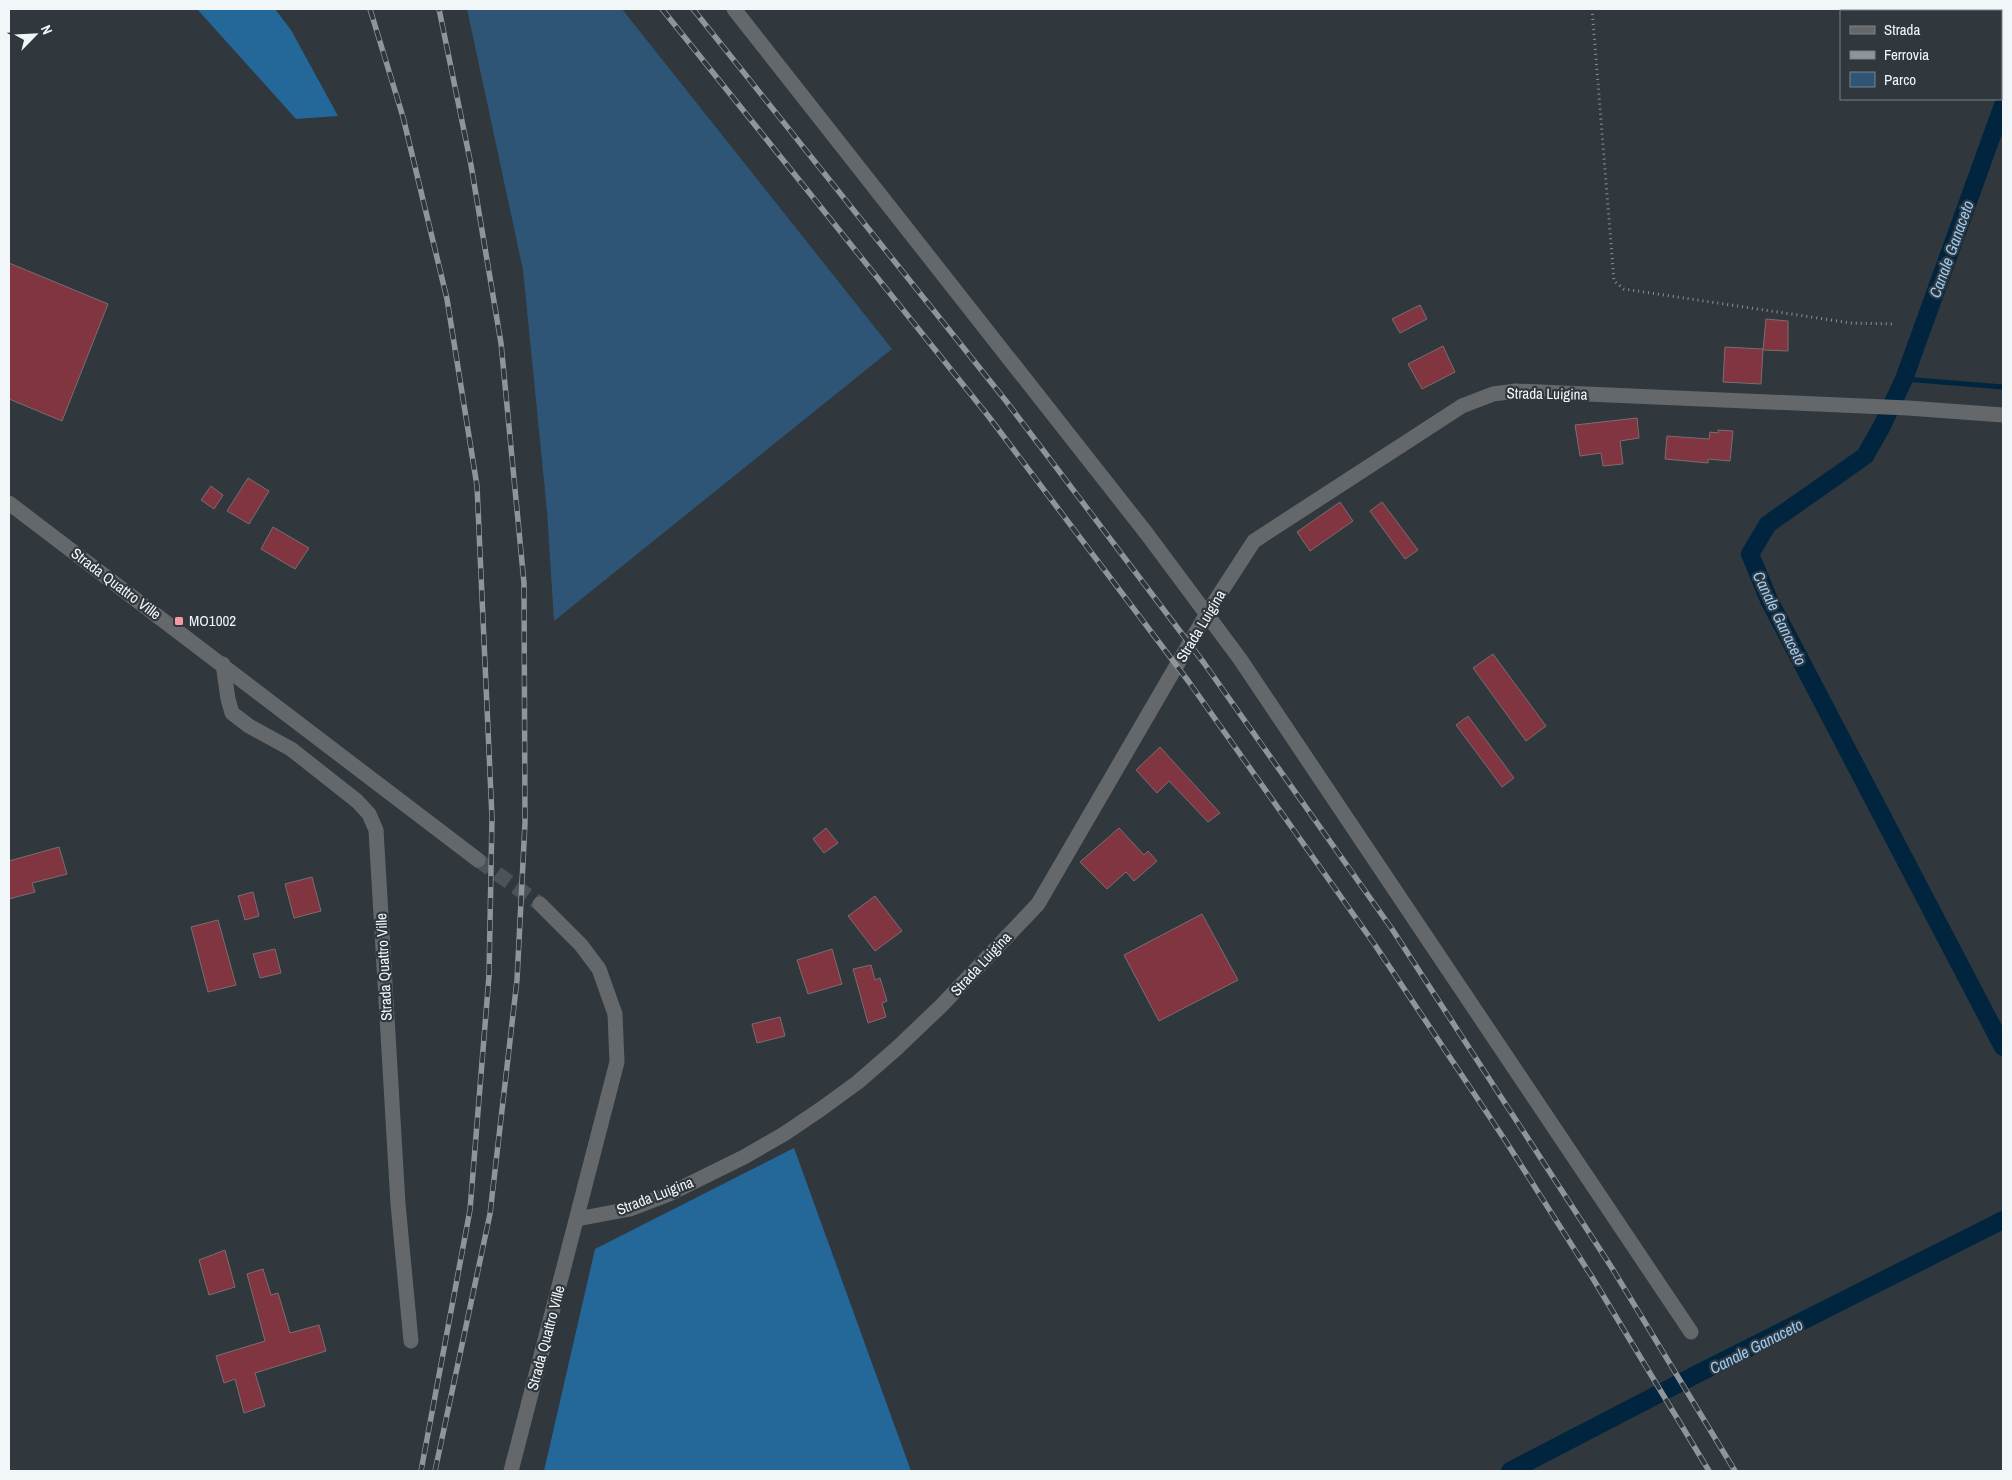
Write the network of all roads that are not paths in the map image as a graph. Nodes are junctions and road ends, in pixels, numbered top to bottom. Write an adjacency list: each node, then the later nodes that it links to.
1 (734, 9): 4 (street)
2 (2003, 415): 4 (street, Strada Luigina)
3 (9, 503): 5 (street, Strada Quattro Ville)
4 (1206, 615): 8 (street, Strada Luigina); 9 (street)
5 (223, 664): 6 (street, Strada Quattro Ville); 10 (street, Strada Quattro Ville)
6 (478, 860)
7 (540, 904): 8 (street, Strada Quattro Ville)
8 (577, 1220): 11 (street, Strada Quattro Ville)
9 (1692, 1332)
10 (411, 1341)
11 (511, 1471)

